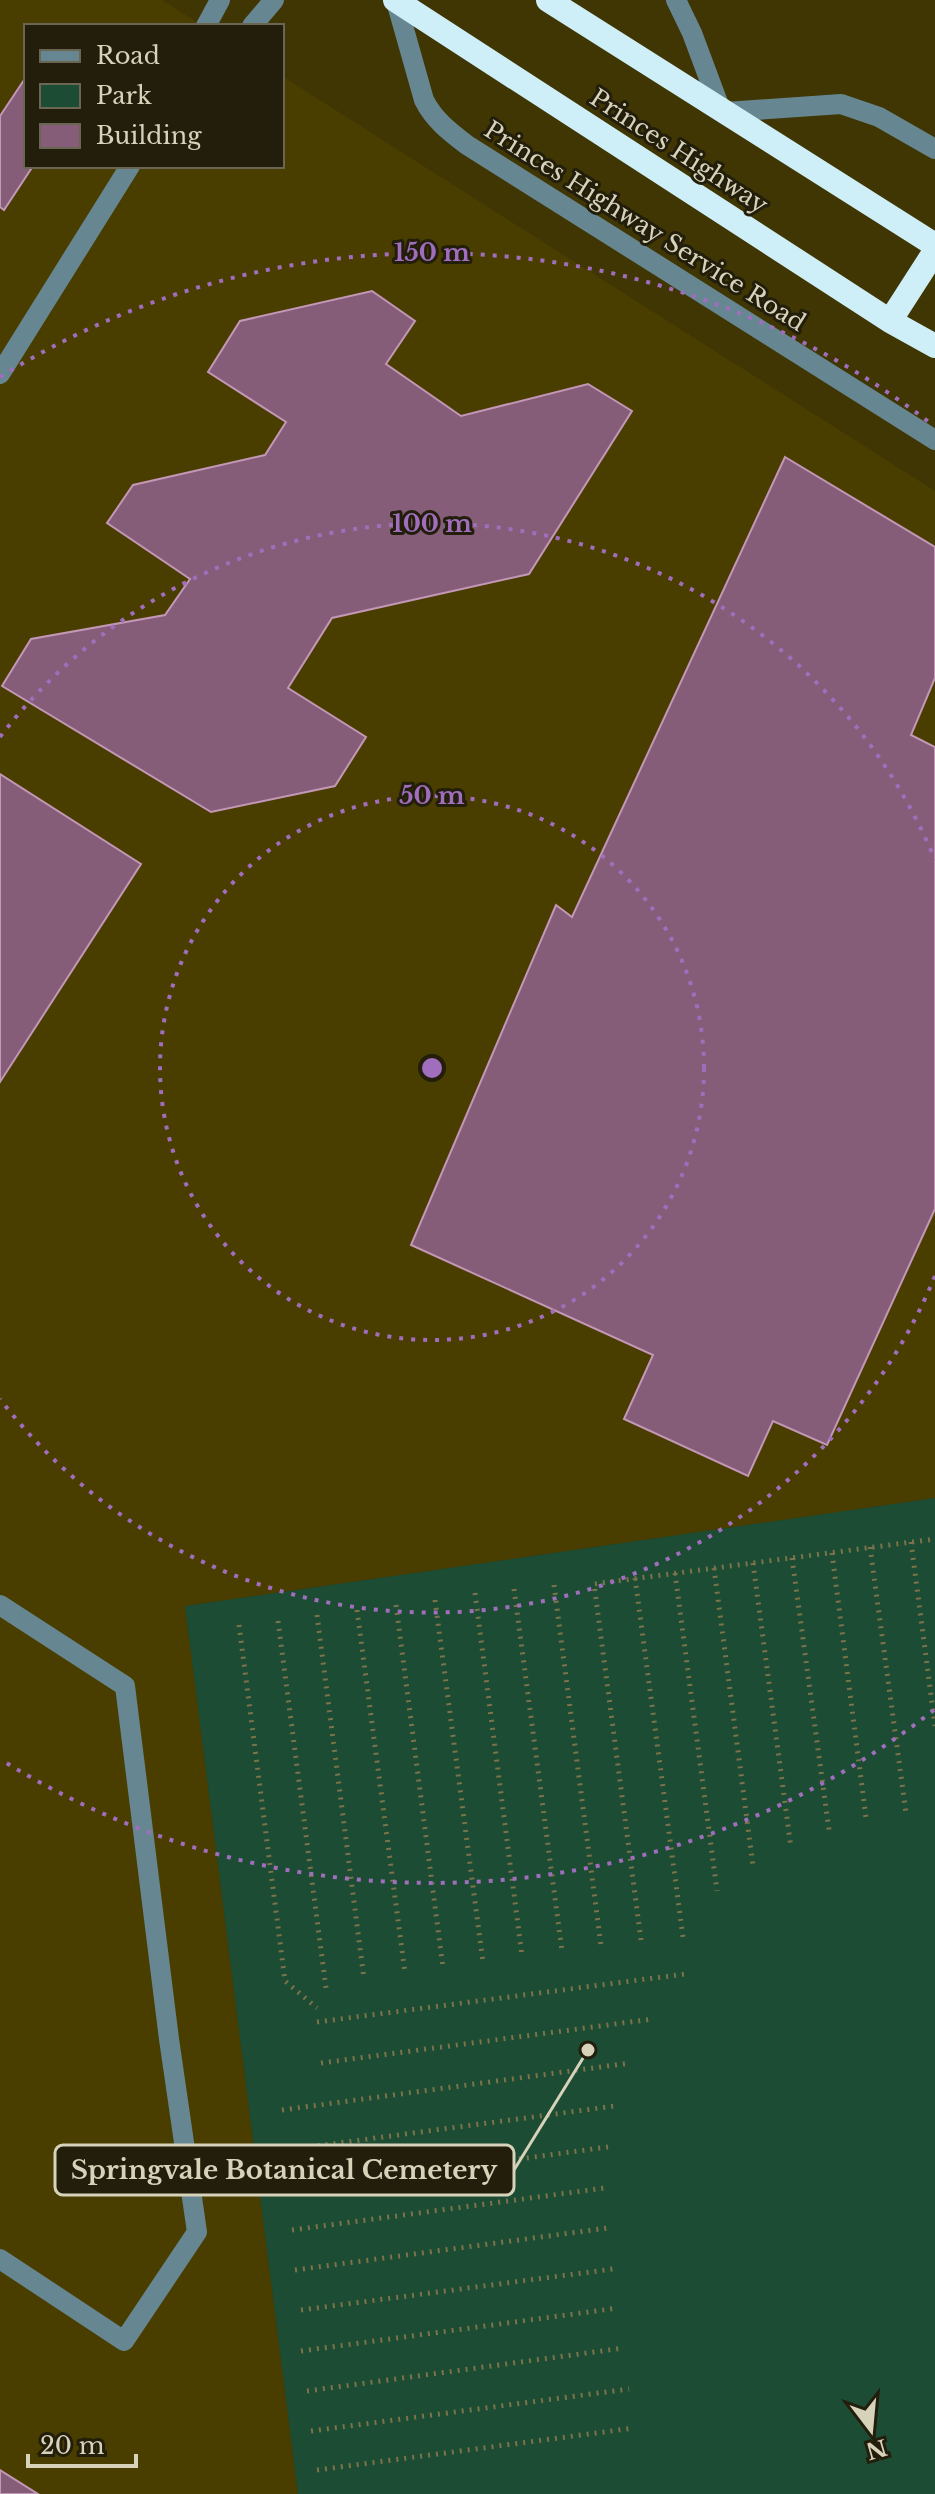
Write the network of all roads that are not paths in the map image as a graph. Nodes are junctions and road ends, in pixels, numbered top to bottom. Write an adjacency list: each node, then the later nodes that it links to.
1 (220, 0): 6 (street)
2 (274, 0): 7 (street)
3 (395, 0): 13 (highway, Princes Highway); 16 (street, Princes Highway Service Road)
4 (548, 0): 8 (highway)
5 (676, 0): 8 (street)
6 (207, 24)
7 (254, 24)
8 (723, 110): 9 (street); 11 (highway)
9 (935, 149)
10 (129, 169): 15 (street)
11 (935, 245)
12 (935, 251): 13 (highway)
13 (890, 321): 14 (highway, Princes Highway)
14 (935, 346)
15 (0, 374)
16 (935, 440)
17 (0, 1605): 18 (street)
18 (0, 2259)

